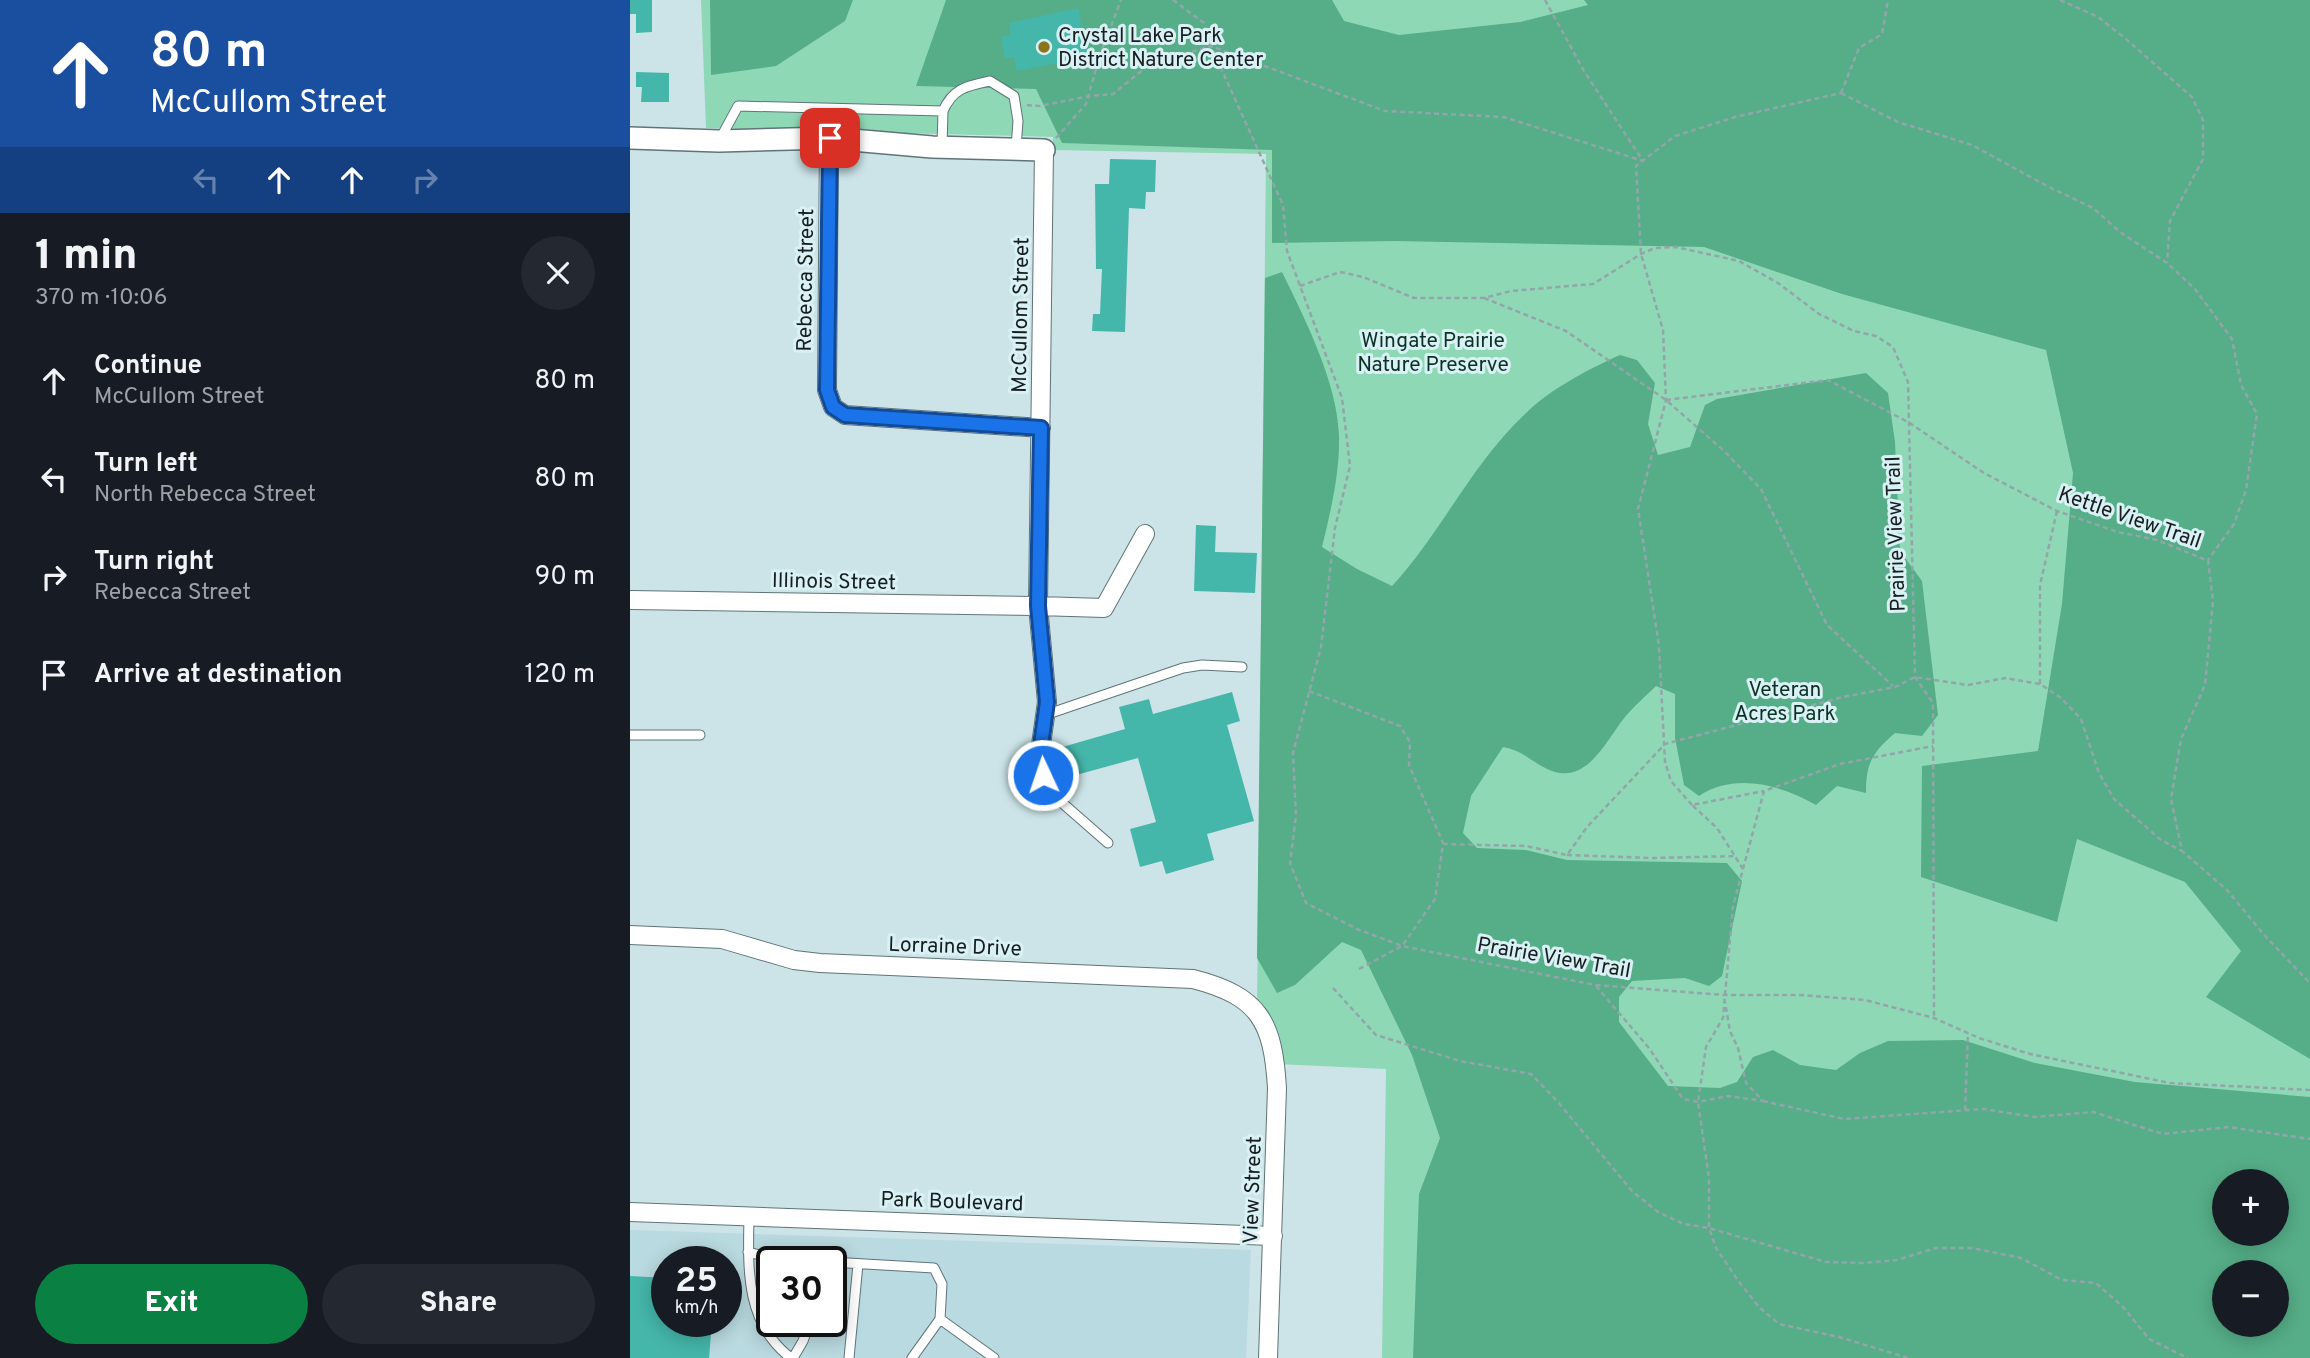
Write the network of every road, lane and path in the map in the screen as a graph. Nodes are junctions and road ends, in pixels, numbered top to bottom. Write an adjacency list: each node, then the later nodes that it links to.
1 (1121, 0): 8 (path)
2 (1173, 0): 6 (path, Prairie View Trail)
3 (1545, 0): 17 (path)
4 (1888, 0): 7 (path)
5 (2060, 0): 19 (path)
6 (1210, 47): 8 (path); 17 (path); 20 (path, Prairie View Trail)
7 (1840, 93): 17 (path); 19 (path, Kettle View Trail)
8 (1088, 96): 9 (path); 16 (path)
9 (1015, 104): 10 (lane); 15 (lane)
10 (943, 111): 13 (lane); 14 (lane)
11 (630, 138): 13 (street)
12 (830, 138): 13 (street); 14 (street); 24 (street, Rebecca Street)
13 (719, 141)
14 (942, 148): 15 (street)
15 (1016, 149): 16 (street)
16 (1044, 150): 24 (street, McCullom Street)
17 (1643, 161): 18 (path)
18 (1641, 254): 21 (path); 22 (path); 23 (path)
19 (2167, 263): 27 (path, Kettle View Trail)
20 (1300, 286): 21 (path); 34 (path, Prairie View Trail)
21 (1484, 298): 22 (path)
22 (1666, 400): 23 (path); 33 (path); 38 (path)
23 (1908, 422): 25 (path, Kettle View Trail); 31 (path, Prairie View Trail)
24 (1041, 428): 29 (street, McCullom Street)
25 (2057, 511): 27 (path, Kettle View Trail); 32 (path)
26 (1145, 534): 29 (street, Illinois Street)
27 (2208, 560): 45 (path)
28 (630, 600): 29 (street, Illinois Street)
29 (1038, 606): 35 (street, McCullom Street)
30 (1242, 667): 35 (lane)
31 (1915, 677): 32 (path); 33 (path); 39 (path)
32 (2040, 684): 45 (path)
33 (1895, 687): 38 (path)
34 (1309, 691): 44 (path); 50 (path, Prairie View Trail)
35 (1045, 715): 41 (street, McCullom Street)
36 (630, 734): 37 (lane)
37 (700, 735)
38 (1665, 744): 42 (path); 46 (path)
39 (1933, 746): 40 (path); 56 (path)
40 (1765, 791): 42 (path); 48 (path)
41 (1052, 794): 43 (lane)
42 (1692, 804): 47 (path)
43 (1108, 843)
44 (1443, 844): 46 (path); 50 (path)
45 (2182, 851): 52 (path)
46 (1567, 855): 47 (path)
47 (1737, 856): 48 (path)
48 (1743, 869): 55 (path)
49 (630, 935): 57 (street, Lorraine Drive)
50 (1402, 946): 51 (path); 53 (path, Prairie View Trail)
51 (1359, 969)
52 (2310, 983)
53 (1595, 985): 55 (path, Prairie View Trail); 61 (path)
54 (1333, 988): 66 (path)
55 (1724, 995): 56 (path, Prairie View Trail); 60 (path); 61 (path)
56 (1934, 1018): 58 (path, Prairie View Trail)
57 (1264, 1025): 67 (street, View Street)
58 (1968, 1033): 59 (path, Prairie View Trail); 62 (path)
59 (2310, 1090)
60 (1763, 1101): 61 (path); 62 (path)
61 (1698, 1102): 66 (path)
62 (1965, 1110): 63 (path)
63 (2310, 1139)
64 (630, 1212): 65 (street, Park Boulevard)
65 (749, 1216): 67 (street, Park Boulevard); 68 (lane)
66 (1709, 1227): 79 (path); 80 (path)
67 (1273, 1236): 78 (street, View Street)
68 (748, 1252): 69 (lane); 74 (lane)
69 (756, 1254)
70 (847, 1263): 71 (lane)
71 (858, 1264): 72 (lane); 75 (lane)
72 (940, 1319): 76 (lane); 77 (lane)
73 (804, 1337): 74 (lane)
74 (792, 1358)
75 (849, 1358)
76 (912, 1358)
77 (994, 1358)
78 (1268, 1358)
79 (1908, 1358)
80 (2188, 1358)

